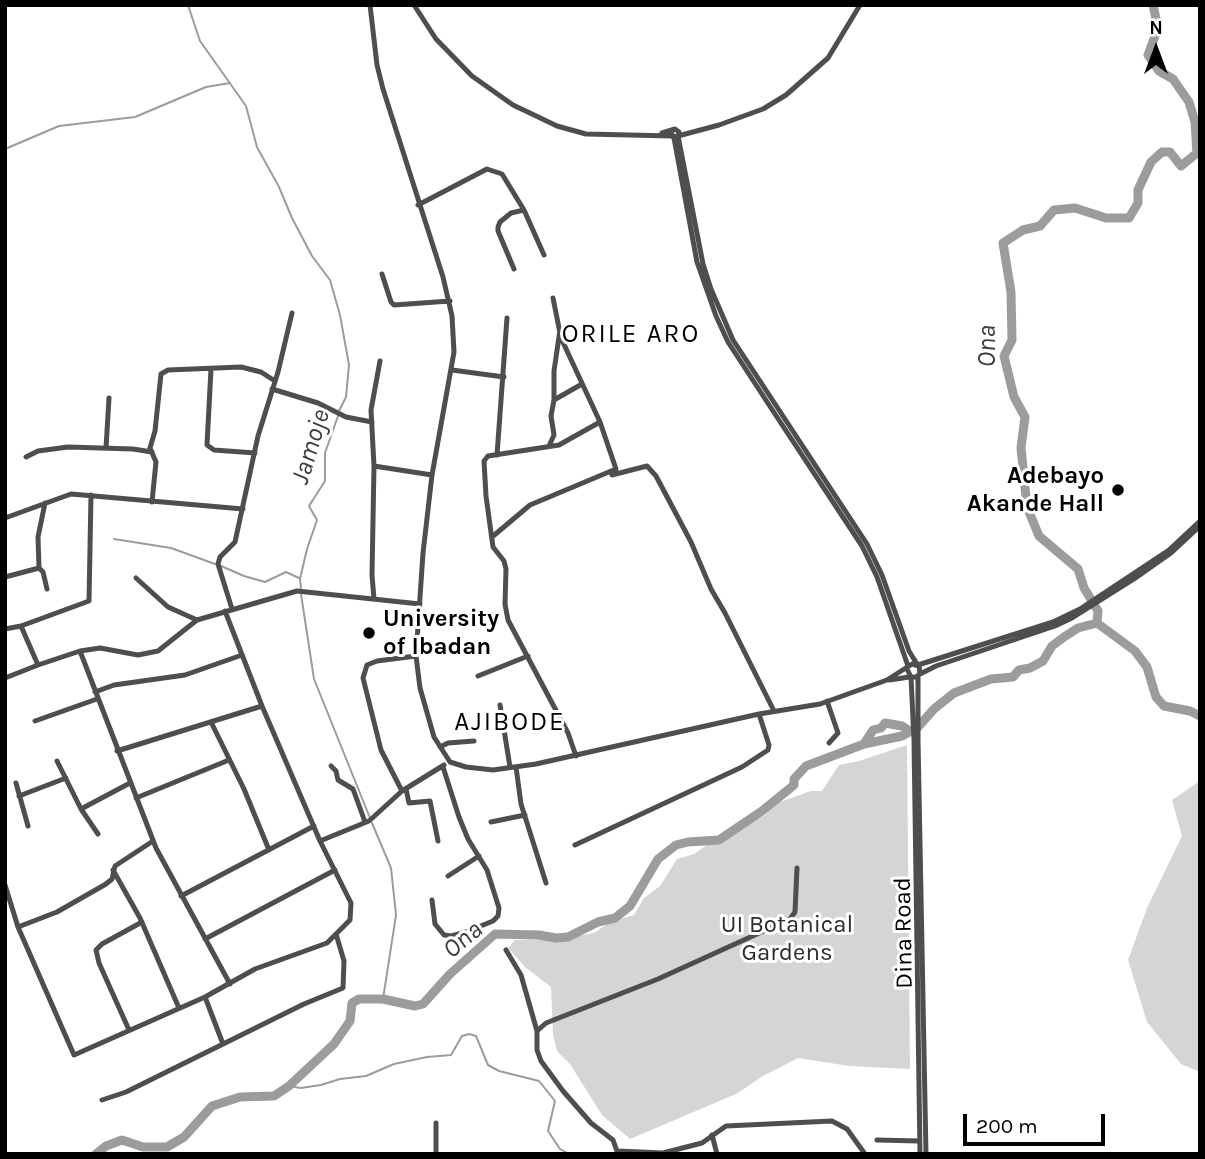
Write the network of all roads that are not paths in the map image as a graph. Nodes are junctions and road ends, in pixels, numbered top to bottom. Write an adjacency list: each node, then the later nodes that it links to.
1 (370, 5): 5 (street)
2 (414, 5): 4 (street)
3 (860, 5): 4 (street)
4 (675, 135): 61 (street); 62 (street)
5 (418, 205): 6 (street); 11 (street)
6 (524, 210): 7 (street); 8 (street)
7 (544, 255)
8 (513, 269)
9 (382, 274): 11 (street)
10 (553, 298): 14 (street)
11 (450, 302): 17 (street)
12 (292, 313): 19 (street)
13 (507, 318): 18 (street)
14 (560, 330): 20 (street); 23 (street)
15 (380, 360): 24 (street)
16 (211, 369): 19 (street); 28 (street); 29 (street)
17 (452, 370): 18 (street); 34 (street)
18 (504, 377): 30 (street)
19 (275, 381): 21 (street)
20 (582, 384): 23 (street); 25 (street)
21 (272, 389): 24 (street); 29 (street)
22 (109, 398): 27 (street)
23 (554, 400): 26 (street)
24 (372, 422): 32 (street)
25 (600, 422): 26 (street); 33 (street)
26 (548, 447): 30 (street)
27 (106, 448): 28 (street); 31 (street)
28 (152, 452): 36 (street)
29 (255, 453): 38 (street)
30 (498, 455): 42 (street)
31 (26, 457)
32 (374, 466): 34 (street); 48 (street)
33 (617, 472): 42 (street); 73 (street)
34 (432, 475): 49 (street)
35 (91, 495): 36 (street); 37 (street); 54 (street)
36 (152, 502): 38 (street)
37 (45, 503): 39 (street); 43 (street)
38 (243, 509): 50 (street)
39 (5, 518)
40 (1200, 521): 47 (street)
41 (1200, 526): 47 (street)
42 (492, 537): 59 (street)
43 (39, 568): 44 (street); 46 (street)
44 (5, 577)
45 (136, 578): 53 (street)
46 (47, 589)
47 (1108, 594): 51 (street)
48 (374, 599): 49 (street); 50 (street)
49 (419, 604): 58 (street)
50 (232, 609): 52 (street)
51 (1081, 610): 61 (street); 63 (street)
52 (225, 611): 53 (street); 57 (street)
53 (197, 620): 56 (street)
54 (22, 626): 55 (street); 60 (street)
55 (5, 629)
56 (80, 652): 60 (street); 68 (street)
57 (242, 655): 68 (street); 72 (street)
58 (416, 656): 80 (street); 92 (street)
59 (528, 656): 64 (street); 82 (street)
60 (38, 665): 66 (street)
61 (917, 665): 62 (street); 63 (street)
62 (907, 668): 65 (street); 67 (street)
63 (919, 675): 65 (street); 74 (street)
64 (478, 676)
65 (910, 677): 67 (street); 74 (street)
66 (5, 678)
67 (887, 680): 70 (street)
68 (95, 692): 69 (street)
69 (97, 699): 76 (street); 81 (street)
70 (827, 701): 73 (street); 79 (street)
71 (500, 705): 88 (street)
72 (262, 706): 77 (street); 100 (street)
73 (774, 711): 75 (street)
74 (915, 712): 131 (street, Dina Road)
75 (759, 714): 82 (street); 105 (street)
76 (35, 721)
77 (211, 722): 81 (street); 83 (street)
78 (474, 741): 80 (street)
79 (829, 743)
80 (440, 747): 85 (street)
81 (117, 751): 91 (street)
82 (576, 756): 88 (street)
83 (229, 760): 94 (street); 106 (street)
84 (57, 761): 89 (street)
85 (450, 762): 87 (street); 88 (street)
86 (331, 766): 97 (street)
87 (443, 766): 92 (street); 107 (street)
88 (513, 767): 96 (street)
89 (66, 778): 93 (street); 95 (street)
90 (16, 783): 93 (street)
91 (130, 783): 94 (street); 95 (street)
92 (404, 790): 97 (street); 104 (street)
93 (19, 796): 99 (street)
94 (136, 798): 102 (street)
95 (81, 809): 101 (street)
96 (525, 815): 98 (street); 112 (street)
97 (365, 822): 103 (street)
98 (491, 822)
99 (28, 826)
100 (314, 826): 103 (street); 106 (street)
101 (99, 834)
102 (153, 841): 109 (street); 114 (street)
103 (320, 841): 110 (street)
104 (438, 841)
105 (575, 845)
106 (269, 850): 114 (street)
107 (479, 856): 111 (street); 115 (street)
108 (797, 868): 125 (street)
109 (113, 870): 116 (street); 117 (street)
110 (335, 870): 118 (street); 119 (street)
111 (448, 876)
112 (546, 883)
113 (5, 884): 117 (street)
114 (181, 895): 119 (street)
115 (432, 900)
116 (142, 922): 123 (street); 124 (street)
117 (18, 927): 124 (street)
118 (336, 934): 121 (street); 126 (street)
119 (205, 939): 121 (street)
120 (506, 950): 125 (street)
121 (230, 984): 122 (street)
122 (205, 997): 123 (street); 126 (street)
123 (179, 1008): 124 (street)
124 (129, 1030)
125 (537, 1031): 132 (street)
126 (223, 1044): 127 (street)
127 (102, 1100)
128 (436, 1123): 133 (street)
129 (712, 1135): 132 (street); 134 (street); 135 (street)
130 (877, 1140): 131 (street)
131 (922, 1141): 136 (street, Dina Road); 137 (street, Dina Road)
132 (618, 1152)
133 (436, 1153)
134 (717, 1154)
135 (864, 1154)
136 (920, 1154)
137 (926, 1154)

